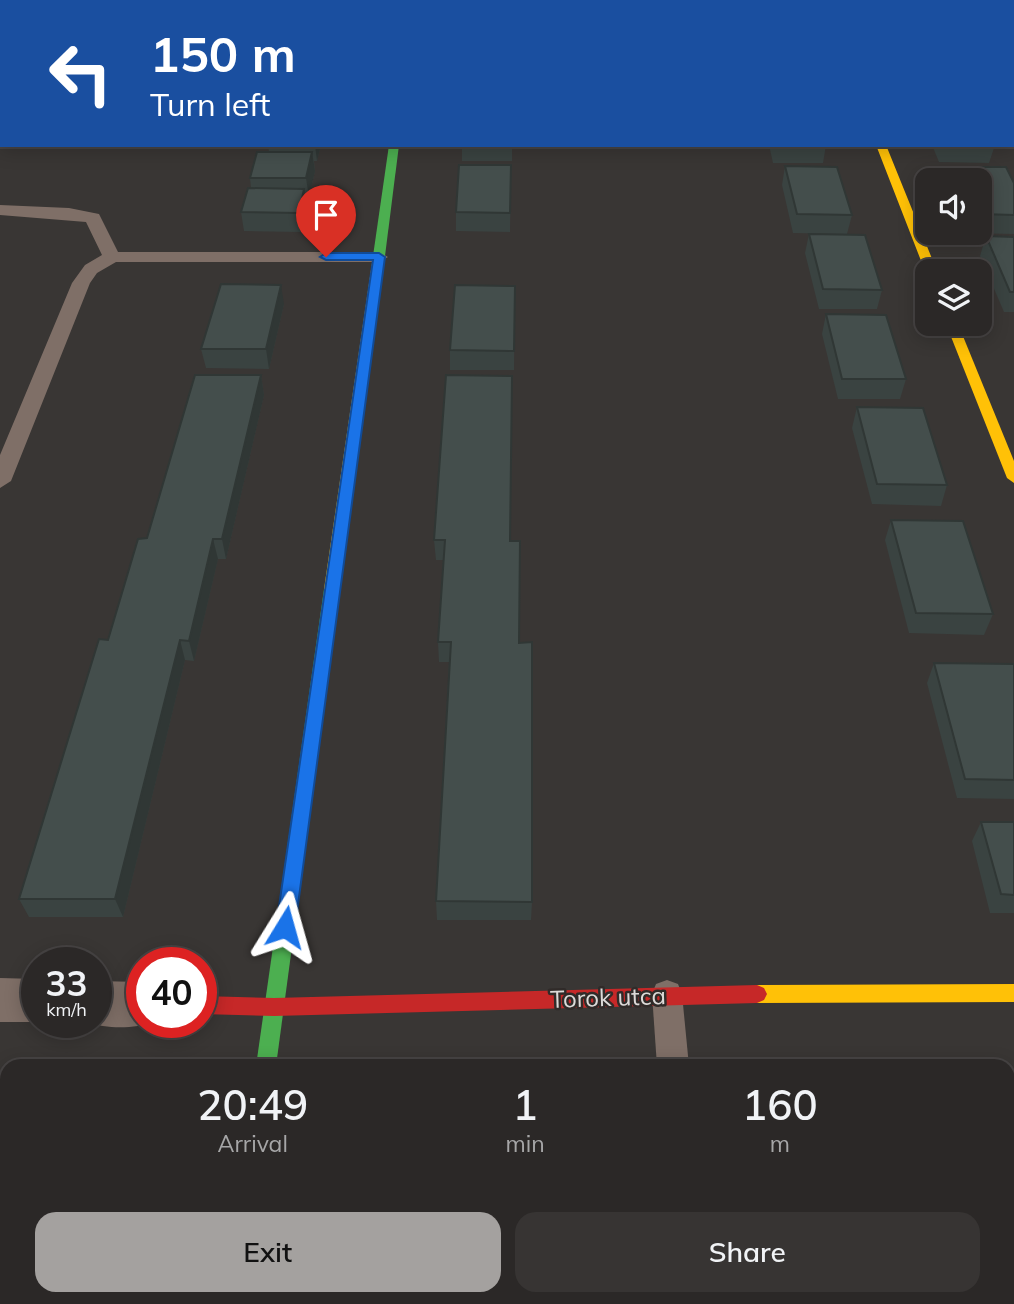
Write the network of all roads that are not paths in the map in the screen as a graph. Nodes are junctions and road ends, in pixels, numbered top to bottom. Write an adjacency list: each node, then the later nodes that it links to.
1 (394, 147): 5 (street)
2 (882, 147): 6 (street)
3 (0, 211): 4 (lane)
4 (112, 257): 5 (lane); 9 (lane)
5 (379, 257): 15 (street)
6 (926, 259)
7 (957, 336): 8 (street)
8 (1014, 478)
9 (0, 481)
10 (1014, 993): 11 (street, Torok utca)
11 (667, 994): 15 (street, Torok utca); 17 (lane)
12 (0, 1000): 13 (street)
13 (21, 1001)
14 (217, 1006): 15 (street, Torok utca)
15 (274, 1007): 16 (street)
16 (267, 1059)
17 (672, 1059)

